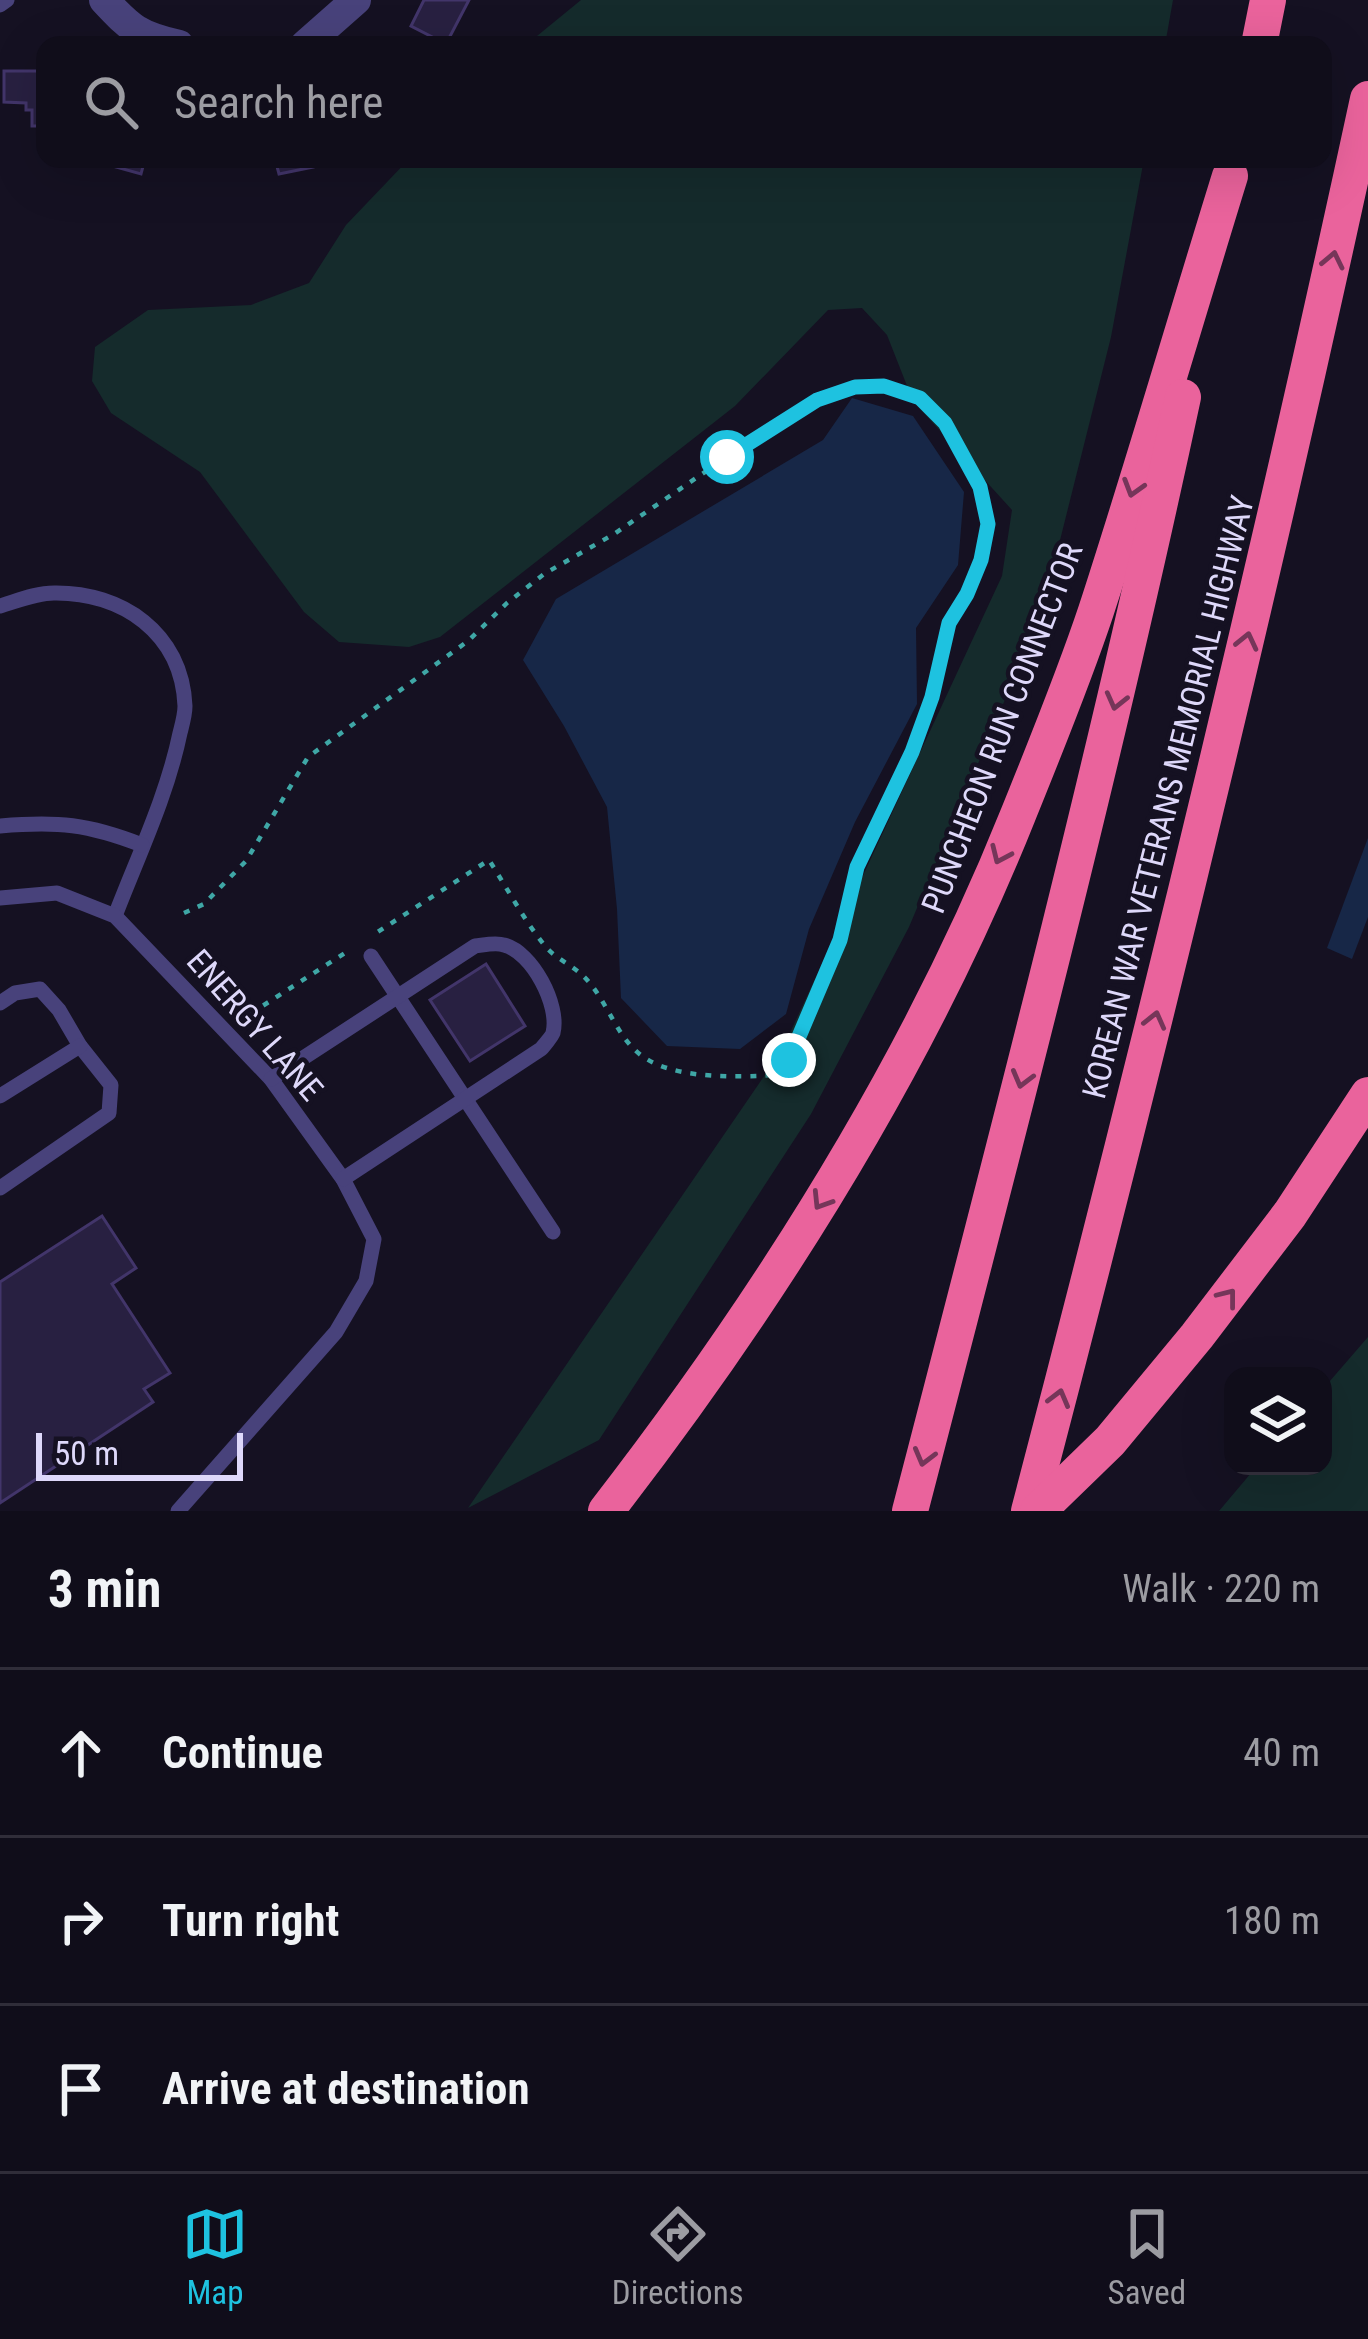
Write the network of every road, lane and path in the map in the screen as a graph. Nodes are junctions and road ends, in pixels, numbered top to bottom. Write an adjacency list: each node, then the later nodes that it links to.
1 (104, 0): 4 (street)
2 (356, 0): 5 (street)
3 (1268, 0): 6 (highway)
4 (144, 36)
5 (315, 36)
6 (1260, 36)
7 (1368, 98): 30 (highway, KOREAN WAR VETERANS MEMORIAL HIGHWAY, one-way to 7)
8 (1232, 168): 28 (highway, PUNCHEON RUN CONNECTOR, one-way to 28); 29 (highway, one-way to 29)
9 (0, 606): 11 (lane)
10 (0, 826): 11 (lane)
11 (142, 845): 14 (lane)
12 (0, 898): 14 (lane, ENERGY LANE)
13 (184, 913): 19 (path)
14 (115, 916): 20 (lane, ENERGY LANE)
15 (371, 956): 16 (lane)
16 (398, 997): 20 (lane); 23 (lane); 23 (lane)
17 (0, 1003): 18 (lane)
18 (80, 1046): 22 (lane); 25 (lane)
19 (737, 1077)
20 (272, 1079): 24 (lane, ENERGY LANE)
21 (1368, 1095): 30 (highway, one-way to 21)
22 (0, 1096)
23 (465, 1099): 24 (lane); 26 (lane)
24 (343, 1179): 27 (lane, ENERGY LANE)
25 (0, 1188)
26 (553, 1232)
27 (178, 1511)
28 (606, 1511)
29 (910, 1511)
30 (1034, 1511)

